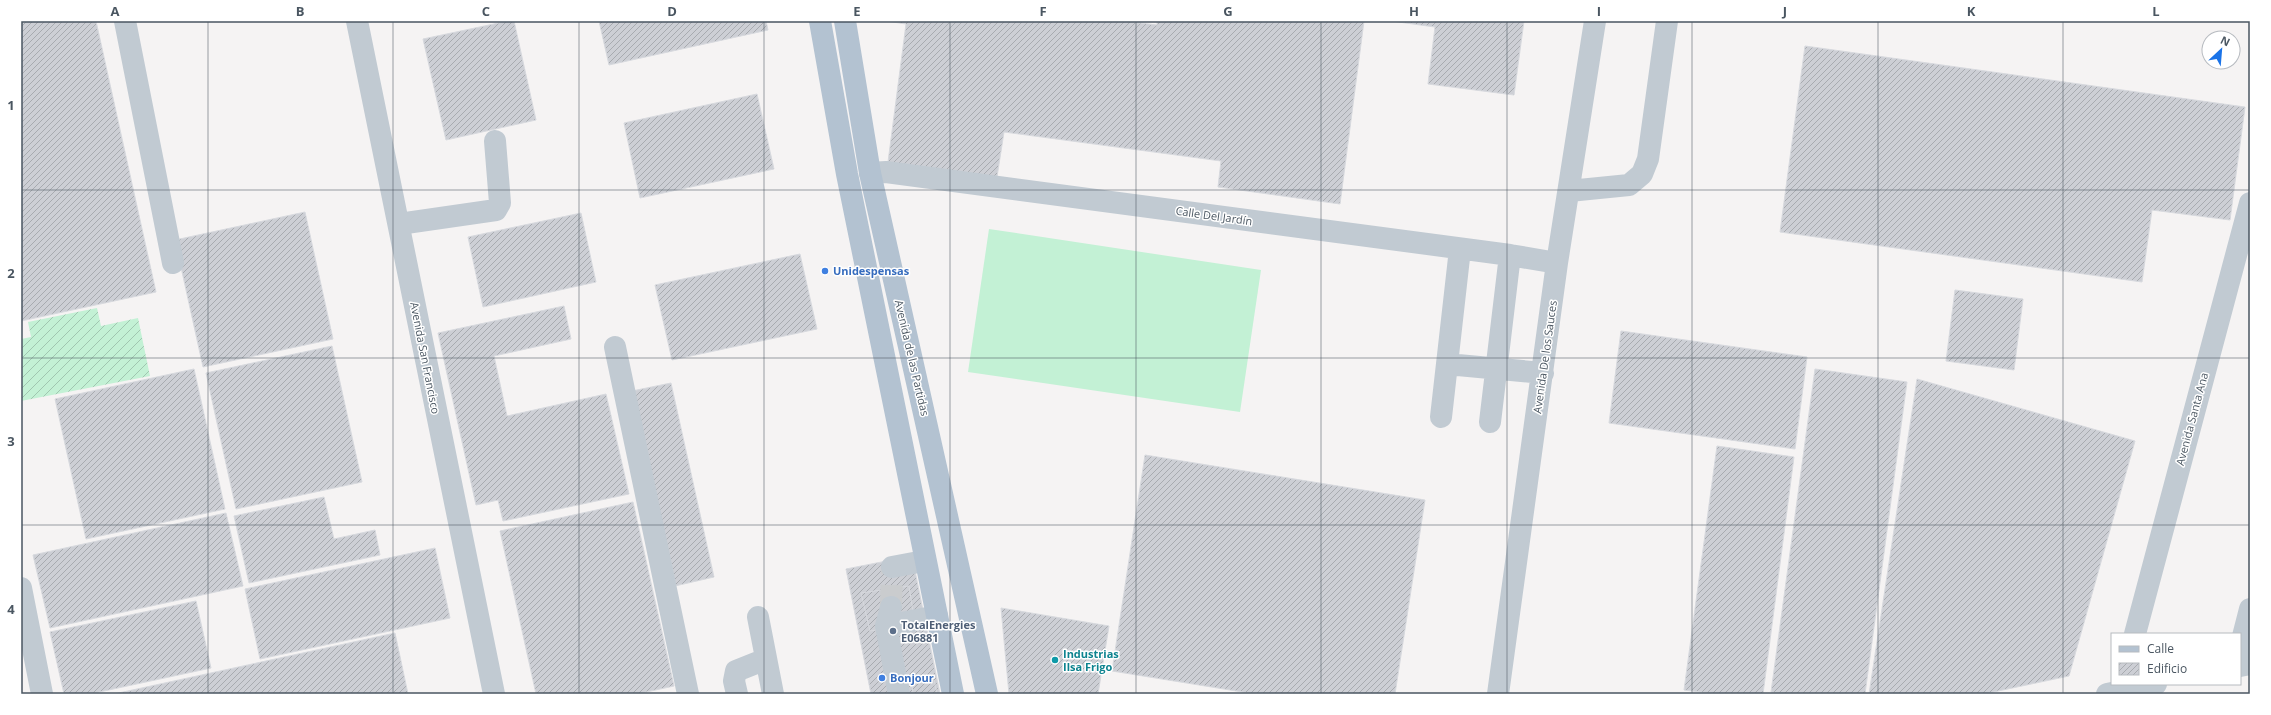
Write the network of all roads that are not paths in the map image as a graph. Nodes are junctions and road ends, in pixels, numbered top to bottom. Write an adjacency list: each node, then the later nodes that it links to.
1 (125, 21): 14 (street)
2 (357, 21): 11 (street, Avenida San Francisco)
3 (820, 21): 22 (main road)
4 (845, 21): 8 (main road, Avenida de las Partidas)
5 (1595, 21): 9 (street, Avenida De los Sauces)
6 (1667, 21): 9 (street)
7 (495, 141): 11 (street)
8 (870, 173): 12 (street, Calle Del Jardín); 40 (main road, Avenida de las Partidas)
9 (1569, 191): 15 (street, Avenida De los Sauces)
10 (2250, 203): 28 (street, Avenida Santa Ana)
11 (399, 224): 34 (street, Avenida San Francisco)
12 (1460, 249): 13 (street, Calle Del Jardín); 17 (street)
13 (1510, 255): 15 (street, Calle Del Jardín); 18 (street)
14 (173, 263)
15 (1557, 263): 19 (street, Avenida De los Sauces)
16 (615, 347): 35 (street)
17 (1447, 364): 18 (street); 20 (street)
18 (1496, 369): 19 (street); 21 (street)
19 (1543, 373): 41 (street, Avenida De los Sauces)
20 (1441, 417)
21 (1490, 422)
22 (924, 562): 23 (street); 25 (main road)
23 (892, 567)
24 (21, 588): 33 (street)
25 (937, 616): 38 (street); 39 (main road)
26 (758, 617): 30 (street)
27 (2249, 620): 29 (street)
28 (2135, 633)
29 (2241, 645)
30 (766, 659): 36 (street); 37 (street)
31 (2150, 685): 32 (street)
32 (2116, 691)
33 (42, 694)
34 (494, 694)
35 (688, 694)
36 (737, 694)
37 (773, 694)
38 (899, 694)
39 (953, 694)
40 (986, 694)
41 (1498, 694)

